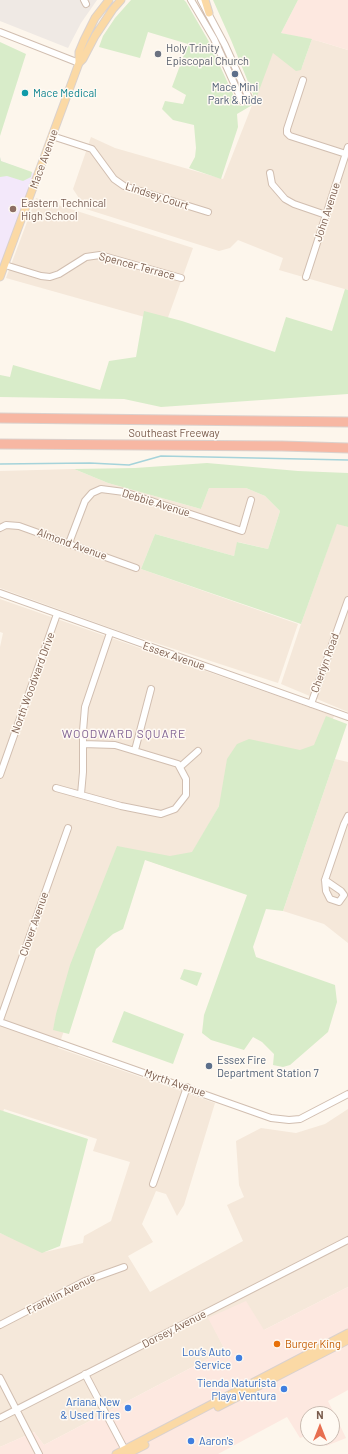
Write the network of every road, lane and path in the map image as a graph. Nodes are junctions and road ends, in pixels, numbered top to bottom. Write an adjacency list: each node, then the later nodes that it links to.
1 (110, 0): 8 (main road, Mace Avenue)
2 (121, 0): 8 (main road, Mace Avenue)
3 (191, 0): 6 (street)
4 (201, 0): 6 (street)
5 (205, 0): 6 (main road)
6 (209, 13)
7 (0, 32): 8 (street)
8 (79, 63): 10 (main road, Mace Avenue)
9 (303, 80): 12 (street)
10 (52, 136): 14 (street, Lindsey Court); 16 (main road, Mace Avenue)
11 (348, 147): 12 (street, John Avenue)
12 (346, 157): 15 (street, John Avenue)
13 (270, 173): 15 (street)
14 (208, 212)
15 (326, 215): 17 (street, John Avenue)
16 (5, 265): 18 (main road, Mace Avenue); 19 (street, Spencer Terrace)
17 (306, 277)
18 (0, 278)
19 (181, 278)
20 (0, 416): 21 (highway, Southeast Freeway)
21 (348, 422)
22 (0, 444): 23 (highway, Southeast Freeway)
23 (348, 448)
24 (251, 500): 26 (street, Debbie Avenue)
25 (3, 526): 26 (street, Almond Avenue)
26 (69, 542): 27 (street, Almond Avenue)
27 (136, 568)
28 (0, 593): 30 (street, Essex Avenue)
29 (348, 600): 33 (street, Cherlyn Road)
30 (58, 614): 31 (street, Essex Avenue); 39 (street, North Woodward Drive)
31 (110, 633): 33 (street, Essex Avenue); 35 (street)
32 (151, 689): 36 (street)
33 (311, 704): 34 (street, Essex Avenue)
34 (348, 717)
35 (83, 744): 36 (street); 41 (street)
36 (135, 750): 38 (street)
37 (198, 751): 38 (street)
38 (180, 767): 41 (street)
39 (0, 774)
40 (56, 788): 41 (street)
41 (81, 794)
42 (348, 816): 44 (street)
43 (68, 828): 45 (street, Clover Avenue)
44 (325, 880)
45 (0, 1021): 46 (street, Myrth Avenue)
46 (187, 1087): 47 (street, Myrth Avenue); 48 (street)
47 (348, 1094)
48 (153, 1184)
49 (348, 1240): 54 (street, Dorsey Avenue)
50 (124, 1267): 51 (street, Franklin Avenue)
51 (0, 1325)
52 (348, 1333): 58 (main road)
53 (348, 1340): 58 (main road)
54 (85, 1374): 56 (street, Dorsey Avenue); 58 (street)
55 (0, 1378): 56 (street)
56 (16, 1410): 57 (street, Dorsey Avenue); 59 (street)
57 (0, 1418)
58 (126, 1452): 60 (main road)
59 (39, 1454)
60 (116, 1454)

